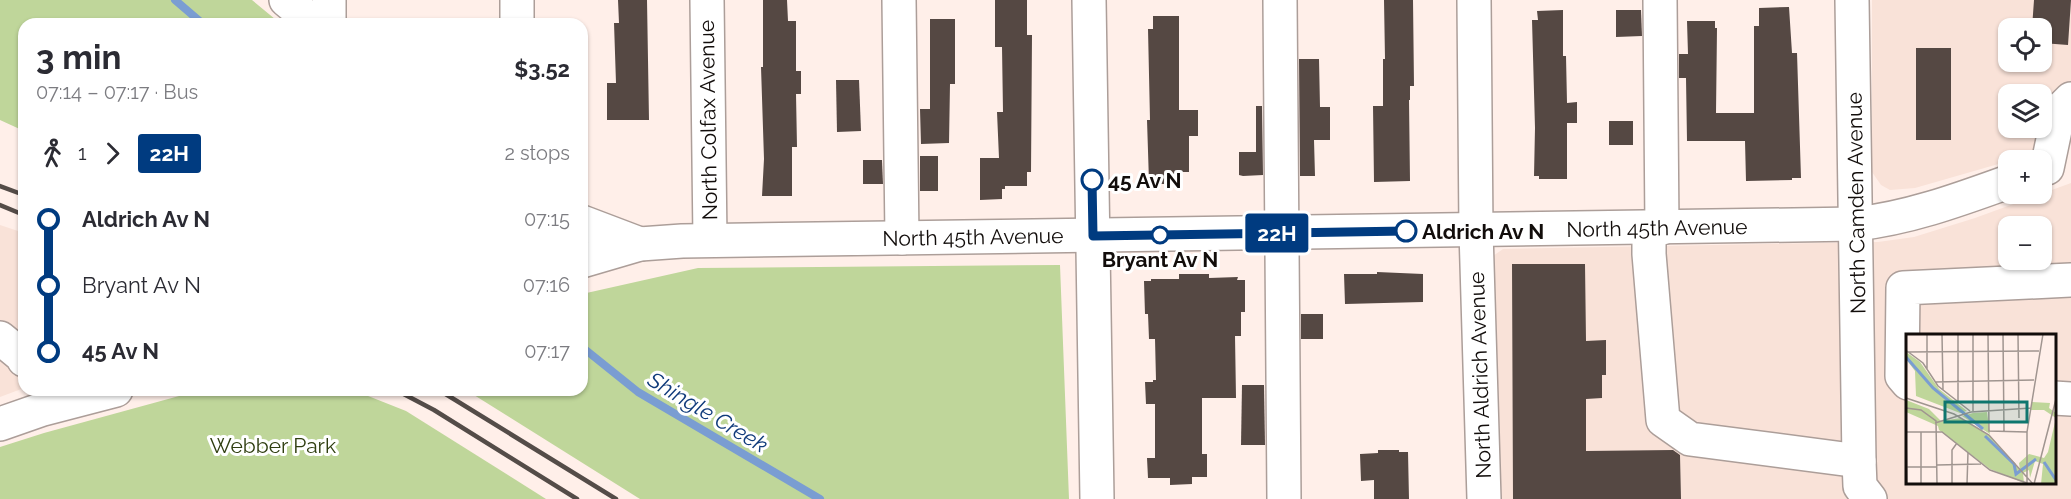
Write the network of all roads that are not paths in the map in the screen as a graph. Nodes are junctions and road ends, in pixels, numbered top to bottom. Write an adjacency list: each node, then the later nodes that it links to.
1 (286, 0): 11 (street)
2 (328, 0): 12 (street)
3 (517, 0): 13 (street)
4 (707, 0): 24 (street, North Colfax Avenue)
5 (899, 0): 23 (street)
6 (1089, 0): 22 (street)
7 (1280, 0): 21 (street)
8 (1474, 0): 20 (street, North Aldrich Avenue)
9 (1660, 0): 19 (street)
10 (1852, 0): 18 (street, North Camden Avenue)
11 (308, 18)
12 (329, 18)
13 (517, 18)
14 (2071, 99): 15 (street)
15 (2053, 167)
16 (1998, 186): 18 (street, North 45th Avenue)
17 (588, 224): 25 (street)
18 (1856, 224): 19 (street, North 45th Avenue); 29 (street, North Camden Avenue)
19 (1656, 228): 20 (street, North 45th Avenue); 40 (street)
20 (1476, 231): 21 (street, North 45th Avenue); 43 (street, North Aldrich Avenue)
21 (1282, 233): 22 (street, North 45th Avenue); 42 (street)
22 (1093, 236): 23 (street, North 45th Avenue); 41 (street)
23 (902, 238): 24 (street, North 45th Avenue)
24 (710, 240): 25 (street, North 45th Avenue)
25 (640, 244): 26 (street, North 45th Avenue)
26 (588, 259)
27 (2071, 280): 28 (street)
28 (2030, 282): 30 (street); 31 (street)
29 (1858, 288): 30 (street); 40 (street, North Camden Avenue)
30 (1903, 288): 34 (street)
31 (1916, 334)
32 (0, 338): 33 (street)
33 (18, 353)
34 (1906, 381)
35 (70, 396): 38 (street)
36 (2056, 398): 37 (street)
37 (2071, 399)
38 (39, 400): 39 (street)
39 (0, 424)
40 (1859, 461): 44 (street, North Camden Avenue)
41 (1097, 499)
42 (1284, 499)
43 (1484, 499)
44 (1870, 499)

